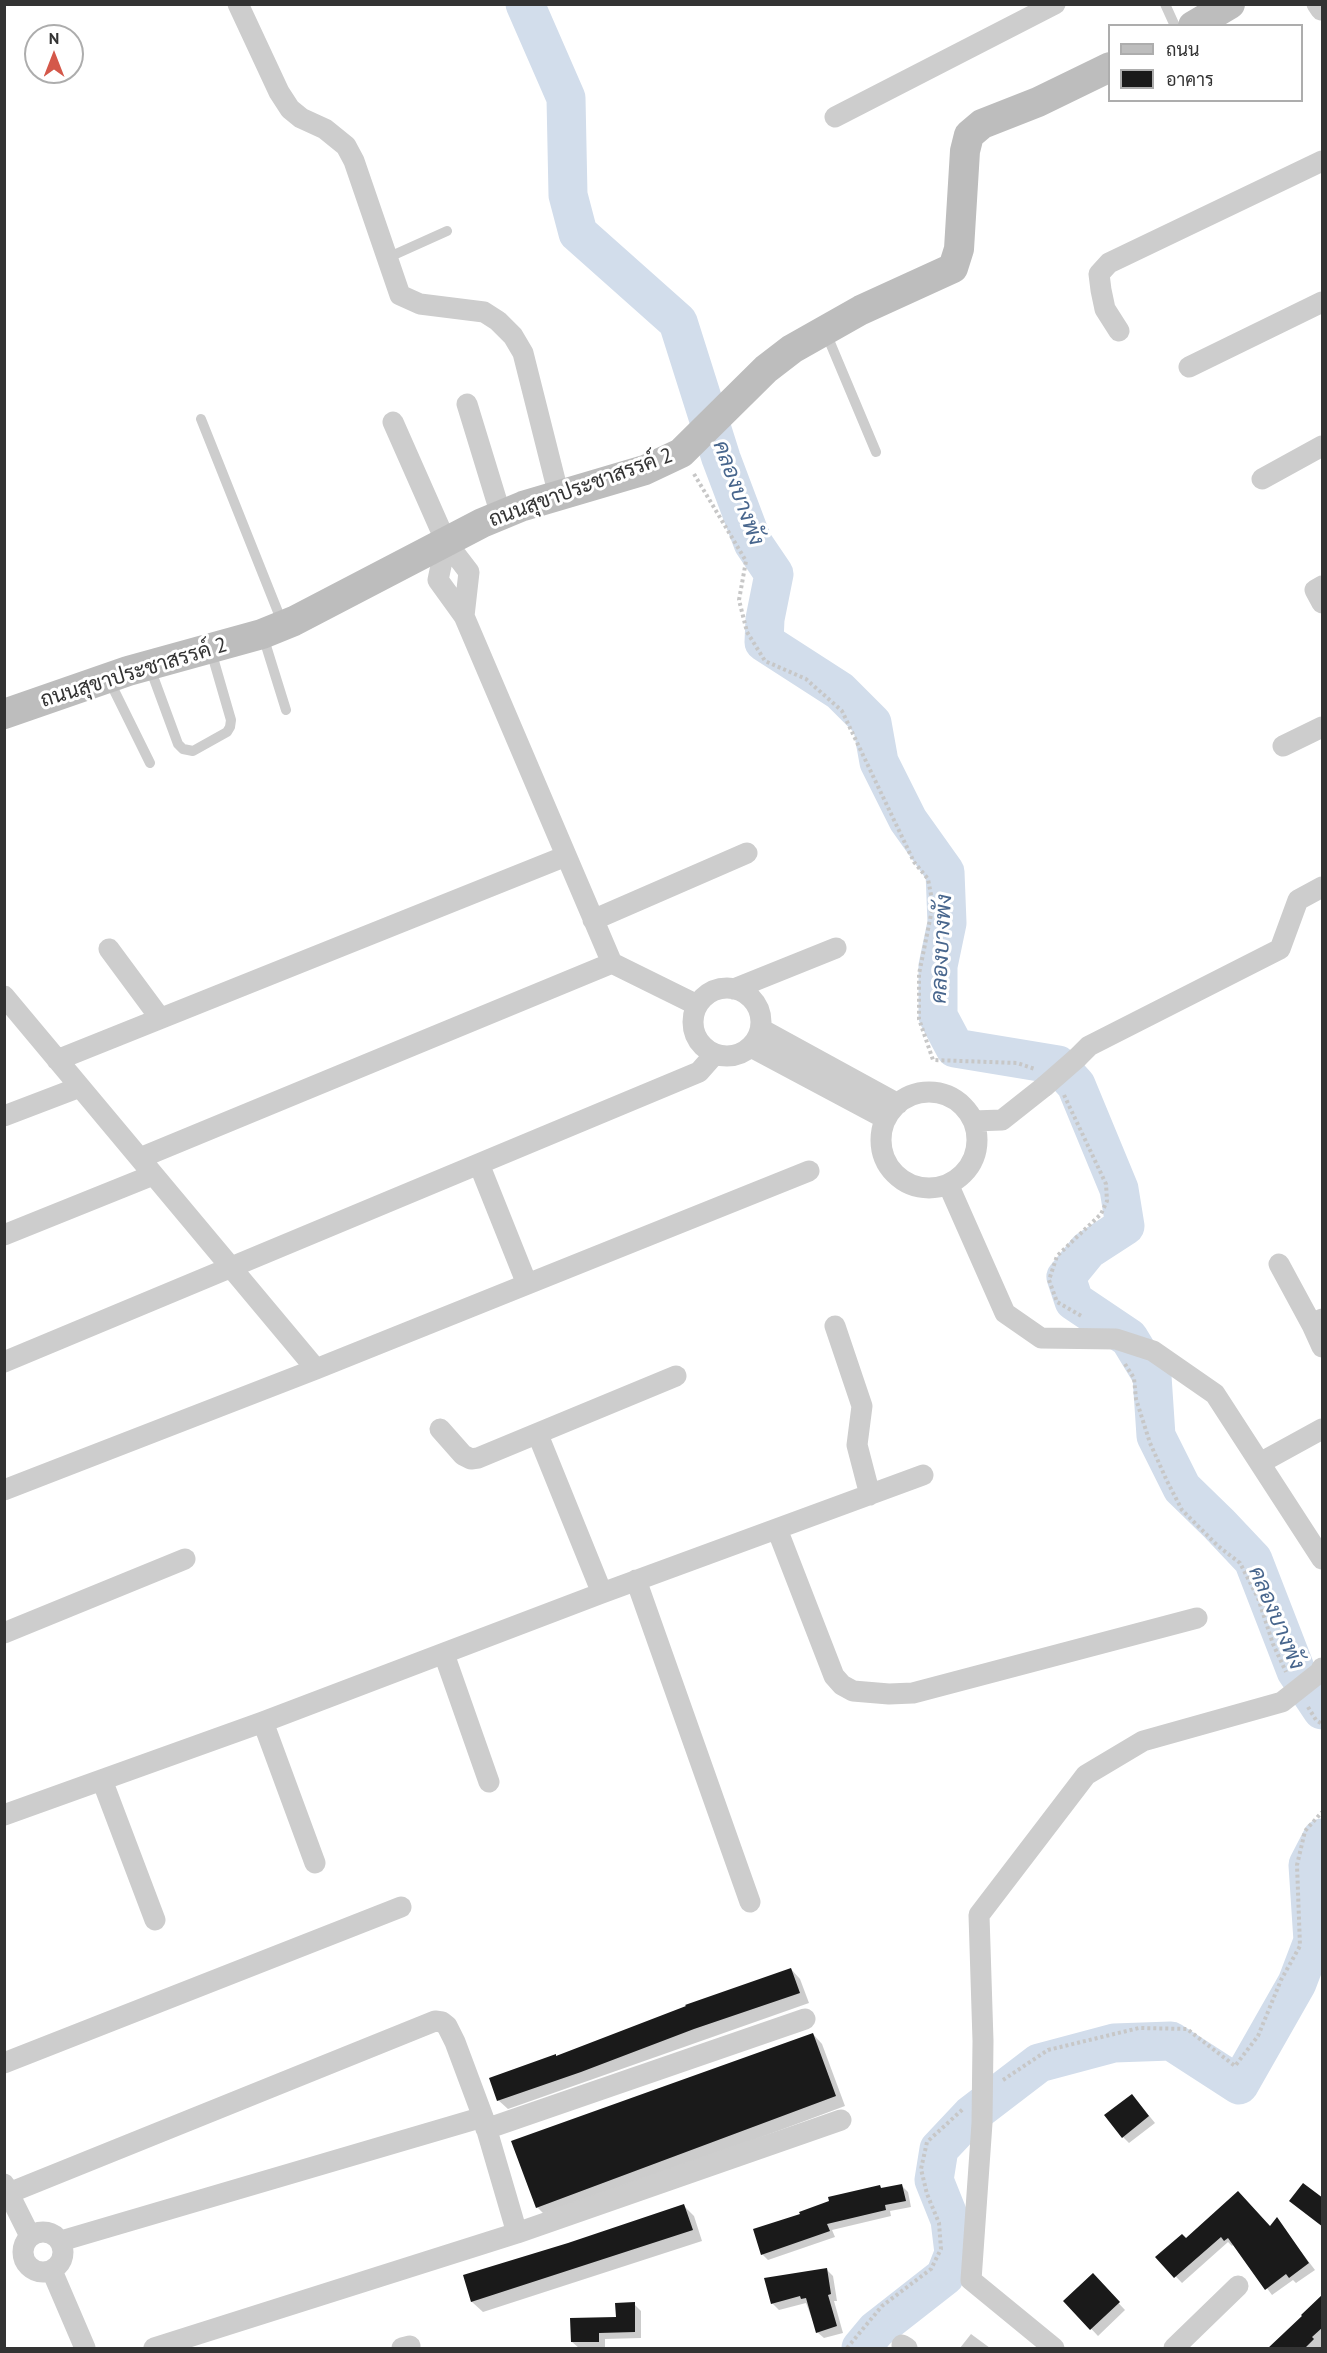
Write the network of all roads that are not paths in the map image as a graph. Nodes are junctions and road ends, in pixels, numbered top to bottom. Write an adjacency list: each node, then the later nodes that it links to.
1 (238, 4): 11 (street)
2 (1055, 4): 8 (street)
3 (1165, 4): 5 (lane)
4 (1230, 4): 6 (street)
5 (1174, 24)
6 (1195, 24)
7 (1108, 68): 13 (street, ถนนสุขาประชาสรรค์ 2)
8 (835, 117)
9 (1323, 161): 14 (street)
10 (447, 231): 11 (lane)
11 (387, 258): 22 (street)
12 (1323, 302): 15 (street)
13 (825, 330): 20 (lane); 22 (street, ถนนสุขาประชาสรรค์ 2)
14 (1119, 331)
15 (1189, 367)
16 (467, 404): 23 (street)
17 (201, 419): 28 (lane)
18 (393, 422): 24 (street)
19 (1323, 446): 21 (street)
20 (876, 452)
21 (1262, 479)
22 (559, 496): 23 (street, ถนนสุขาประชาสรรค์ 2)
23 (501, 515): 24 (street, ถนนสุขาประชาสรรค์ 2)
24 (446, 542): 27 (street); 27 (street); 28 (street, ถนนสุขาประชาสรรค์ 2)
25 (1323, 586): 26 (street)
26 (1323, 603)
27 (464, 616): 38 (street)
28 (273, 630): 29 (street, ถนนสุขาประชาสรรค์ 2); 32 (lane)
29 (210, 648): 30 (street, ถนนสุขาประชาสรรค์ 2); 30 (lane)
30 (149, 664): 31 (street, ถนนสุขาประชาสรรค์ 2)
31 (108, 677): 33 (street, ถนนสุขาประชาสรรค์ 2); 36 (lane)
32 (286, 710)
33 (4, 714)
34 (1323, 727): 35 (street)
35 (1283, 746)
36 (150, 763)
37 (747, 853): 40 (street)
38 (566, 855): 40 (street); 47 (street)
39 (1323, 887): 54 (street, bridge)
40 (593, 920): 43 (street)
41 (836, 948): 44 (street)
42 (109, 949): 47 (street)
43 (612, 963): 46 (street); 55 (street)
44 (734, 988): 46 (street); 48 (street)
45 (4, 996): 50 (street)
46 (697, 1005): 49 (street)
47 (160, 1018): 50 (street)
48 (756, 1038): 49 (street); 52 (street)
49 (714, 1055): 56 (street)
50 (57, 1059): 51 (street)
51 (80, 1087): 53 (street); 55 (street)
52 (892, 1112): 54 (street); 59 (street)
53 (4, 1116)
54 (973, 1121): 59 (street)
55 (140, 1158): 58 (street)
56 (479, 1164): 62 (street); 63 (street)
57 (809, 1171): 63 (street)
58 (153, 1175): 60 (street); 62 (street)
59 (948, 1184): 73 (street)
60 (4, 1235)
61 (1279, 1264): 64 (street)
62 (231, 1267): 67 (street); 68 (street)
63 (527, 1284): 68 (street)
64 (1317, 1322): 66 (street)
65 (835, 1326): 76 (street)
66 (1323, 1347)
67 (4, 1362)
68 (316, 1369): 75 (street)
69 (676, 1376): 72 (street)
70 (440, 1429): 72 (street)
71 (1323, 1430): 73 (street)
72 (538, 1435): 81 (street)
73 (1260, 1463): 79 (street)
74 (923, 1475): 76 (street)
75 (4, 1490)
76 (870, 1495): 77 (street)
77 (777, 1529): 80 (street); 82 (street)
78 (185, 1558): 83 (street)
79 (1323, 1559)
80 (636, 1580): 81 (street); 91 (street)
81 (602, 1593): 84 (street)
82 (1197, 1618)
83 (4, 1633)
84 (444, 1654): 86 (street); 88 (street)
85 (1321, 1670): 107 (street)
86 (263, 1722): 87 (street); 90 (street)
87 (102, 1780): 89 (street); 93 (street)
88 (489, 1782)
89 (4, 1815)
90 (315, 1863)
91 (750, 1902)
92 (401, 1907): 95 (street)
93 (155, 1920)
94 (805, 2019): 97 (street)
95 (4, 2063)
96 (841, 2120): 99 (street)
97 (484, 2123): 98 (street); 99 (street); 101 (street)
98 (7, 2189): 100 (street)
99 (517, 2233): 106 (street)
100 (30, 2236): 101 (street); 102 (street)
101 (61, 2241): 103 (street)
102 (14, 2260): 103 (street)
103 (52, 2271): 105 (street)
104 (1238, 2286): 108 (street)
105 (85, 2349)
106 (154, 2349)
107 (1054, 2349)
108 (1174, 2349)

